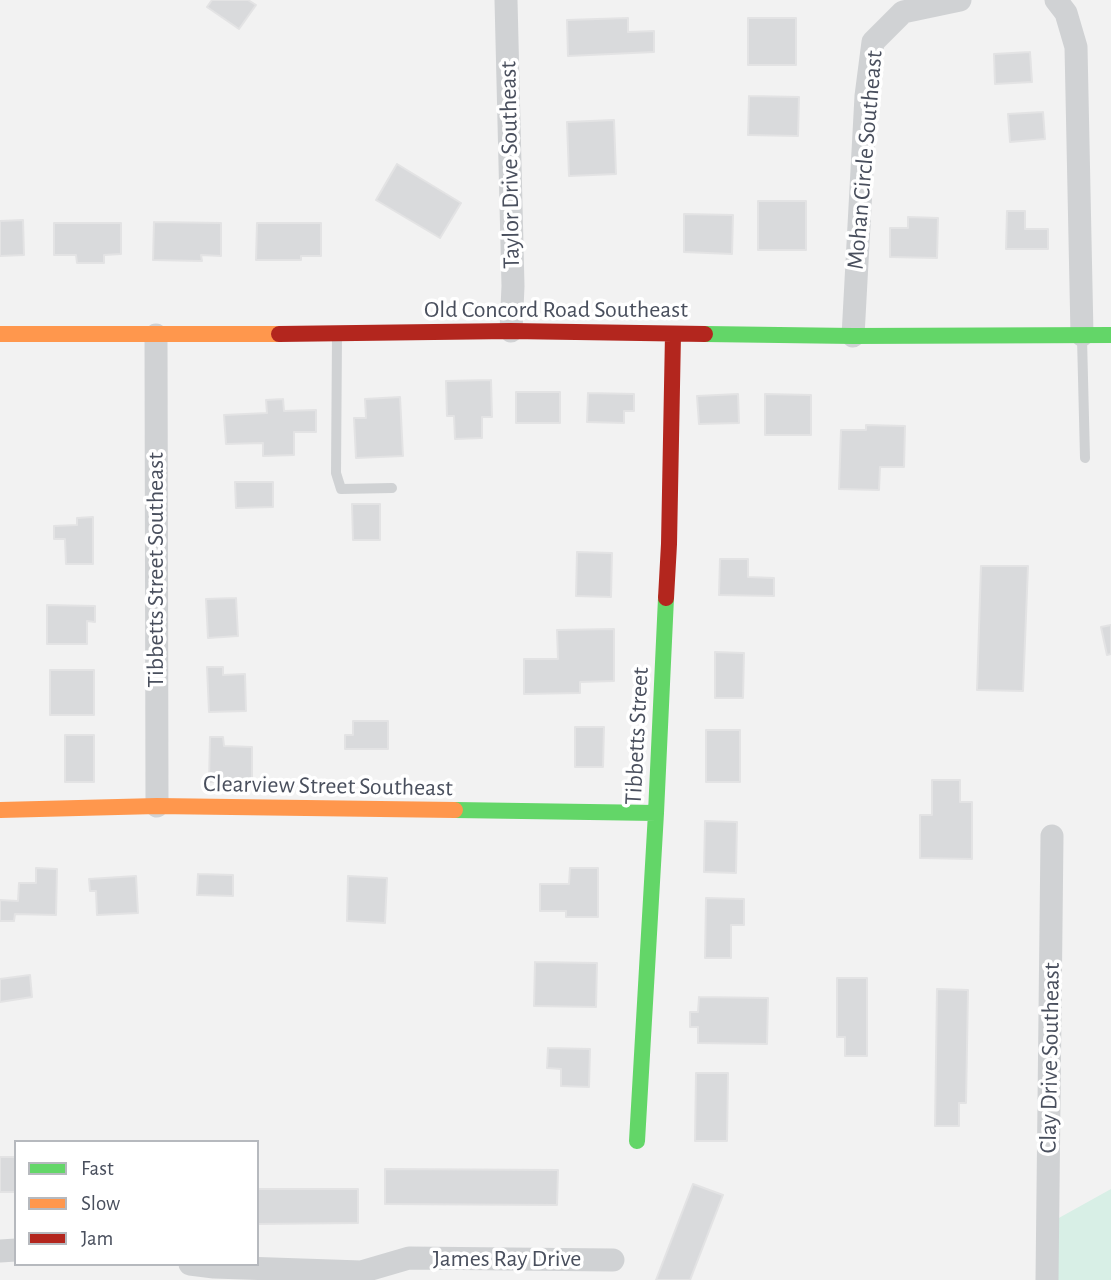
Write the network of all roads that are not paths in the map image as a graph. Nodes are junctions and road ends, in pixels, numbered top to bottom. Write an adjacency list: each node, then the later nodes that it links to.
1 (506, 0): 4 (street, Taylor Drive Southeast)
2 (960, 0): 11 (street, Mohan Circle Southeast)
3 (1056, 0): 9 (street)
4 (511, 331): 5 (street, Old Concord Road Southeast); 7 (street, Old Concord Road Southeast)
5 (337, 333): 8 (street, Old Concord Road Southeast); 13 (lane)
6 (0, 334): 8 (street, Old Concord Road Southeast)
7 (673, 334): 11 (street, Old Concord Road Southeast); 16 (street, Tibbetts Street)
8 (156, 335): 14 (street, Tibbetts Street Southeast)
9 (1082, 335): 10 (street, Old Concord Road Southeast); 11 (street, Old Concord Road Southeast); 12 (lane)
10 (1111, 335)
11 (853, 336)
12 (1085, 458)
13 (392, 488)
14 (157, 806): 15 (street, Clearview Street Southeast); 16 (street, Clearview Street Southeast)
15 (0, 810)
16 (656, 813): 18 (street, Tibbetts Street)
17 (1052, 836): 22 (street, Clay Drive Southeast)
18 (637, 1141)
19 (613, 1260): 21 (street, James Ray Drive)
20 (202, 1266): 21 (street, James Ray Drive)
21 (361, 1276)
22 (1047, 1280)

